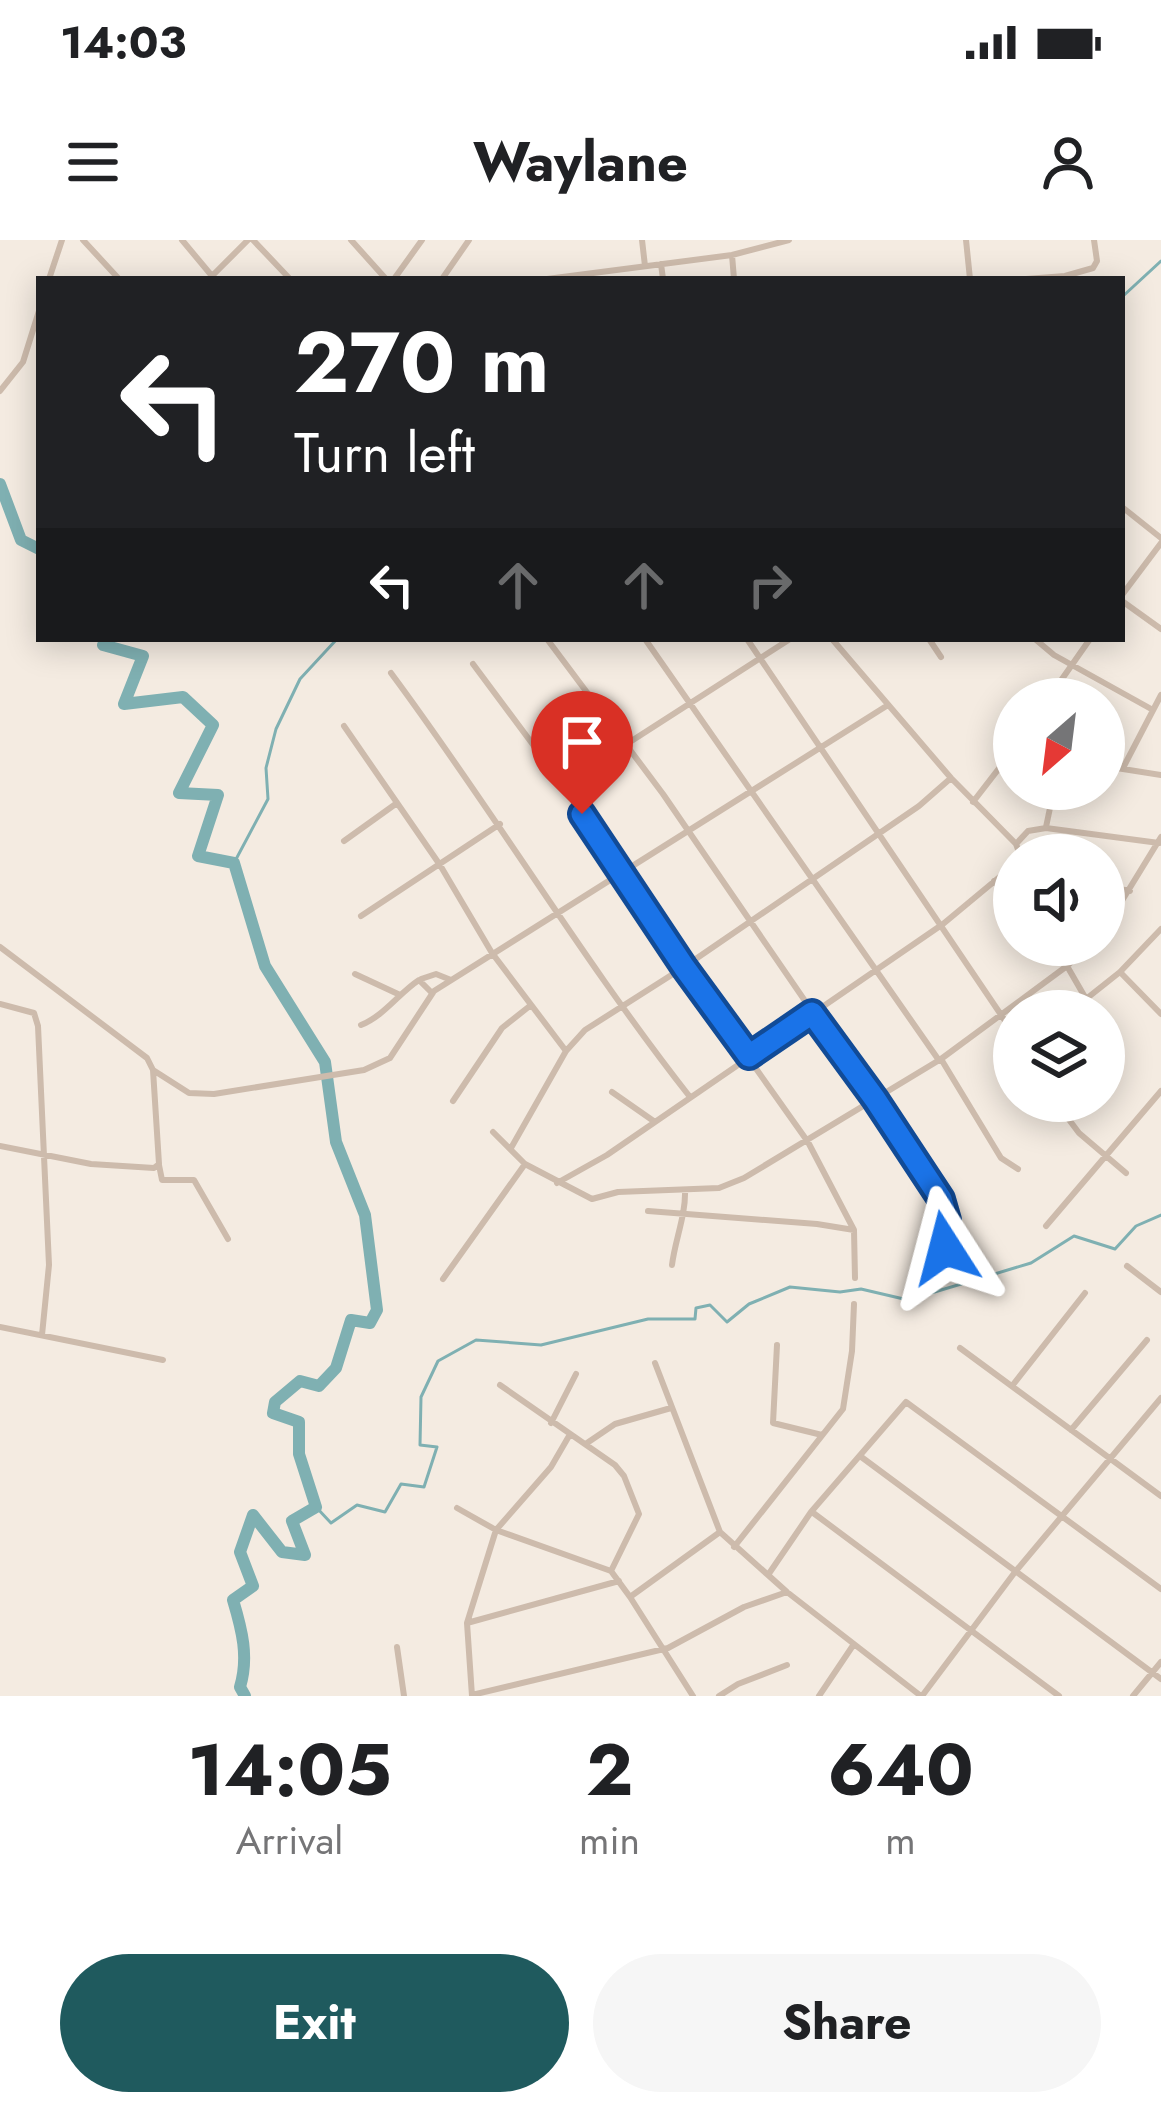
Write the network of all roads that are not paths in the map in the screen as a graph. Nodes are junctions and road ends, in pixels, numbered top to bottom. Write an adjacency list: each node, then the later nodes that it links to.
1 (62, 240): 15 (street)
2 (83, 240): 16 (street)
3 (182, 240): 17 (street)
4 (251, 240): 18 (street); 19 (street)
5 (351, 240): 20 (street)
6 (422, 240): 21 (street)
7 (469, 240): 22 (street)
8 (642, 240): 14 (street)
9 (789, 240): 12 (street)
10 (966, 240): 26 (street)
11 (1094, 240): 27 (street)
12 (731, 255): 13 (street); 25 (street)
13 (661, 264): 14 (street); 24 (street)
14 (645, 266): 23 (street)
15 (50, 276)
16 (115, 276)
17 (209, 276)
18 (211, 276)
19 (287, 276)
20 (387, 276)
21 (392, 276)
22 (444, 276)
23 (570, 276)
24 (663, 276)
25 (734, 276)
26 (970, 276)
27 (1064, 276)
28 (36, 320): 29 (street)
29 (0, 391)
30 (1125, 510): 31 (street)
31 (1161, 541): 32 (street)
32 (1125, 594)
33 (1125, 600): 34 (street)
34 (1161, 629)
35 (549, 642): 54 (street)
36 (647, 642): 50 (street)
37 (749, 642): 44 (street)
38 (785, 642): 44 (street)
39 (835, 642): 51 (street)
40 (930, 642): 43 (street)
41 (1039, 642): 46 (street)
42 (1088, 642): 46 (street)
43 (941, 657)
44 (760, 658): 50 (street); 55 (street)
45 (473, 664): 61 (street)
46 (1071, 664): 48 (street); 52 (street)
47 (392, 673): 66 (street)
48 (1062, 678)
49 (1161, 695): 52 (street)
50 (689, 704): 54 (street); 62 (street)
51 (888, 705): 55 (street); 60 (street)
52 (1153, 710): 56 (street)
53 (344, 726): 64 (street)
54 (627, 745): 61 (street); 68 (street)
55 (822, 748): 62 (street); 69 (street)
56 (1125, 764)
57 (1125, 768): 58 (street)
58 (1161, 775)
59 (993, 776): 63 (street)
60 (951, 778): 63 (street); 69 (street)
61 (563, 785): 75 (street)
62 (751, 790): 68 (street); 76 (street)
63 (973, 802): 70 (street)
64 (397, 803): 73 (street); 74 (street)
65 (1050, 810): 67 (street)
66 (500, 824): 74 (street); 81 (street)
67 (1046, 827): 71 (street); 72 (street)
68 (688, 830): 75 (street); 83 (street)
69 (880, 832): 76 (street); 84 (street)
70 (1006, 834)
71 (1025, 834)
72 (1160, 840): 79 (street)
73 (344, 841)
74 (440, 865): 82 (street); 87 (street)
75 (619, 872): 81 (street); 89 (street)
76 (812, 878): 83 (street); 90 (street)
77 (993, 882): 84 (street)
78 (1125, 890): 79 (street)
79 (1131, 891): 80 (street)
80 (1125, 900)
81 (554, 912): 87 (street); 103 (street)
82 (361, 916)
83 (748, 920): 89 (street); 104 (street)
84 (943, 924): 90 (street); 100 (street)
85 (1161, 929): 91 (street)
86 (0, 947): 111 (street)
87 (492, 953): 94 (street); 102 (street)
88 (1067, 966): 95 (street); 96 (street)
89 (684, 967): 103 (street); 109 (street)
90 (876, 969): 104 (street); 110 (street)
91 (1120, 972): 97 (street); 105 (street)
92 (355, 974): 99 (street)
93 (419, 980): 94 (street); 98 (street); 99 (street)
94 (451, 980): 98 (street)
95 (1036, 990)
96 (1081, 990)
97 (1097, 990)
98 (433, 993): 111 (street)
99 (398, 994): 107 (street)
100 (993, 1000)
101 (0, 1004): 125 (street)
102 (531, 1005): 108 (street); 116 (street)
103 (620, 1008): 108 (street); 114 (street)
104 (812, 1013): 109 (street); 115 (street)
105 (1161, 1014)
106 (993, 1022): 110 (street)
107 (361, 1025)
108 (566, 1052): 124 (street)
109 (749, 1056): 114 (street); 122 (street)
110 (939, 1059): 115 (street); 129 (street)
111 (153, 1070): 128 (street)
112 (1161, 1090): 117 (street)
113 (612, 1092): 119 (street)
114 (691, 1097): 119 (street)
115 (875, 1099): 122 (street); 140 (street)
116 (453, 1101)
117 (1151, 1102): 118 (street); 126 (street)
118 (1161, 1109)
119 (655, 1122): 131 (street)
120 (1070, 1122): 126 (street)
121 (493, 1132): 124 (street)
122 (808, 1142): 132 (street); 136 (street)
123 (0, 1146): 125 (street)
124 (510, 1149): 127 (street)
125 (44, 1156): 128 (street); 147 (street)
126 (1106, 1156): 130 (street); 135 (street)
127 (525, 1164): 131 (street); 142 (street)
128 (159, 1165): 137 (street)
129 (1018, 1169)
130 (1126, 1173)
131 (557, 1183): 132 (street)
132 (685, 1190): 134 (street)
133 (648, 1211): 134 (street)
134 (683, 1212): 136 (street); 138 (street)
135 (1046, 1226)
136 (854, 1231): 141 (street)
137 (228, 1239)
138 (672, 1265)
139 (1127, 1266): 143 (street)
140 (944, 1277)
141 (855, 1278)
142 (443, 1279)
143 (1161, 1292)
144 (1085, 1293): 155 (street)
145 (854, 1304): 161 (street)
146 (0, 1327): 147 (street)
147 (42, 1335): 151 (street)
148 (1147, 1340): 159 (street)
149 (777, 1346): 161 (street)
150 (960, 1348): 155 (street)
151 (163, 1360)
152 (655, 1363): 157 (street)
153 (576, 1374): 158 (street)
154 (500, 1385): 158 (street)
155 (1012, 1386): 159 (street)
156 (1161, 1398): 164 (street)
157 (671, 1408): 162 (street); 170 (street)
158 (551, 1424): 160 (street)
159 (1071, 1430): 164 (street)
160 (569, 1436): 162 (street); 169 (street)
161 (823, 1436): 171 (street)
162 (587, 1443): 172 (street)
163 (859, 1455): 167 (street); 168 (street); 173 (street)
164 (1110, 1460): 165 (street); 168 (street)
165 (1161, 1496)
166 (457, 1508): 169 (street)
167 (812, 1512): 174 (street); 180 (street)
168 (1064, 1516): 173 (street); 176 (street)
169 (496, 1530): 172 (street); 179 (street)
170 (719, 1532): 171 (street); 178 (street)
171 (734, 1547): 174 (street)
172 (610, 1570): 175 (street)
173 (1015, 1572): 180 (street); 186 (street)
174 (767, 1575): 177 (street)
175 (619, 1581): 178 (street); 179 (street)
176 (1161, 1589)
177 (788, 1592): 181 (street); 183 (street)
178 (630, 1597): 183 (street)
179 (467, 1623): 188 (street)
180 (971, 1629): 189 (street); 194 (street)
181 (854, 1644): 189 (street); 193 (street)
182 (397, 1647): 190 (street)
183 (661, 1649): 188 (street); 191 (street)
184 (1161, 1662): 186 (street)
185 (787, 1665): 192 (street)
186 (1153, 1672): 187 (street); 195 (street)
187 (1161, 1679)
188 (472, 1695)
189 (917, 1695)
190 (404, 1696)
191 (693, 1696)
192 (719, 1696)
193 (820, 1696)
194 (1059, 1696)
195 (1132, 1696)

